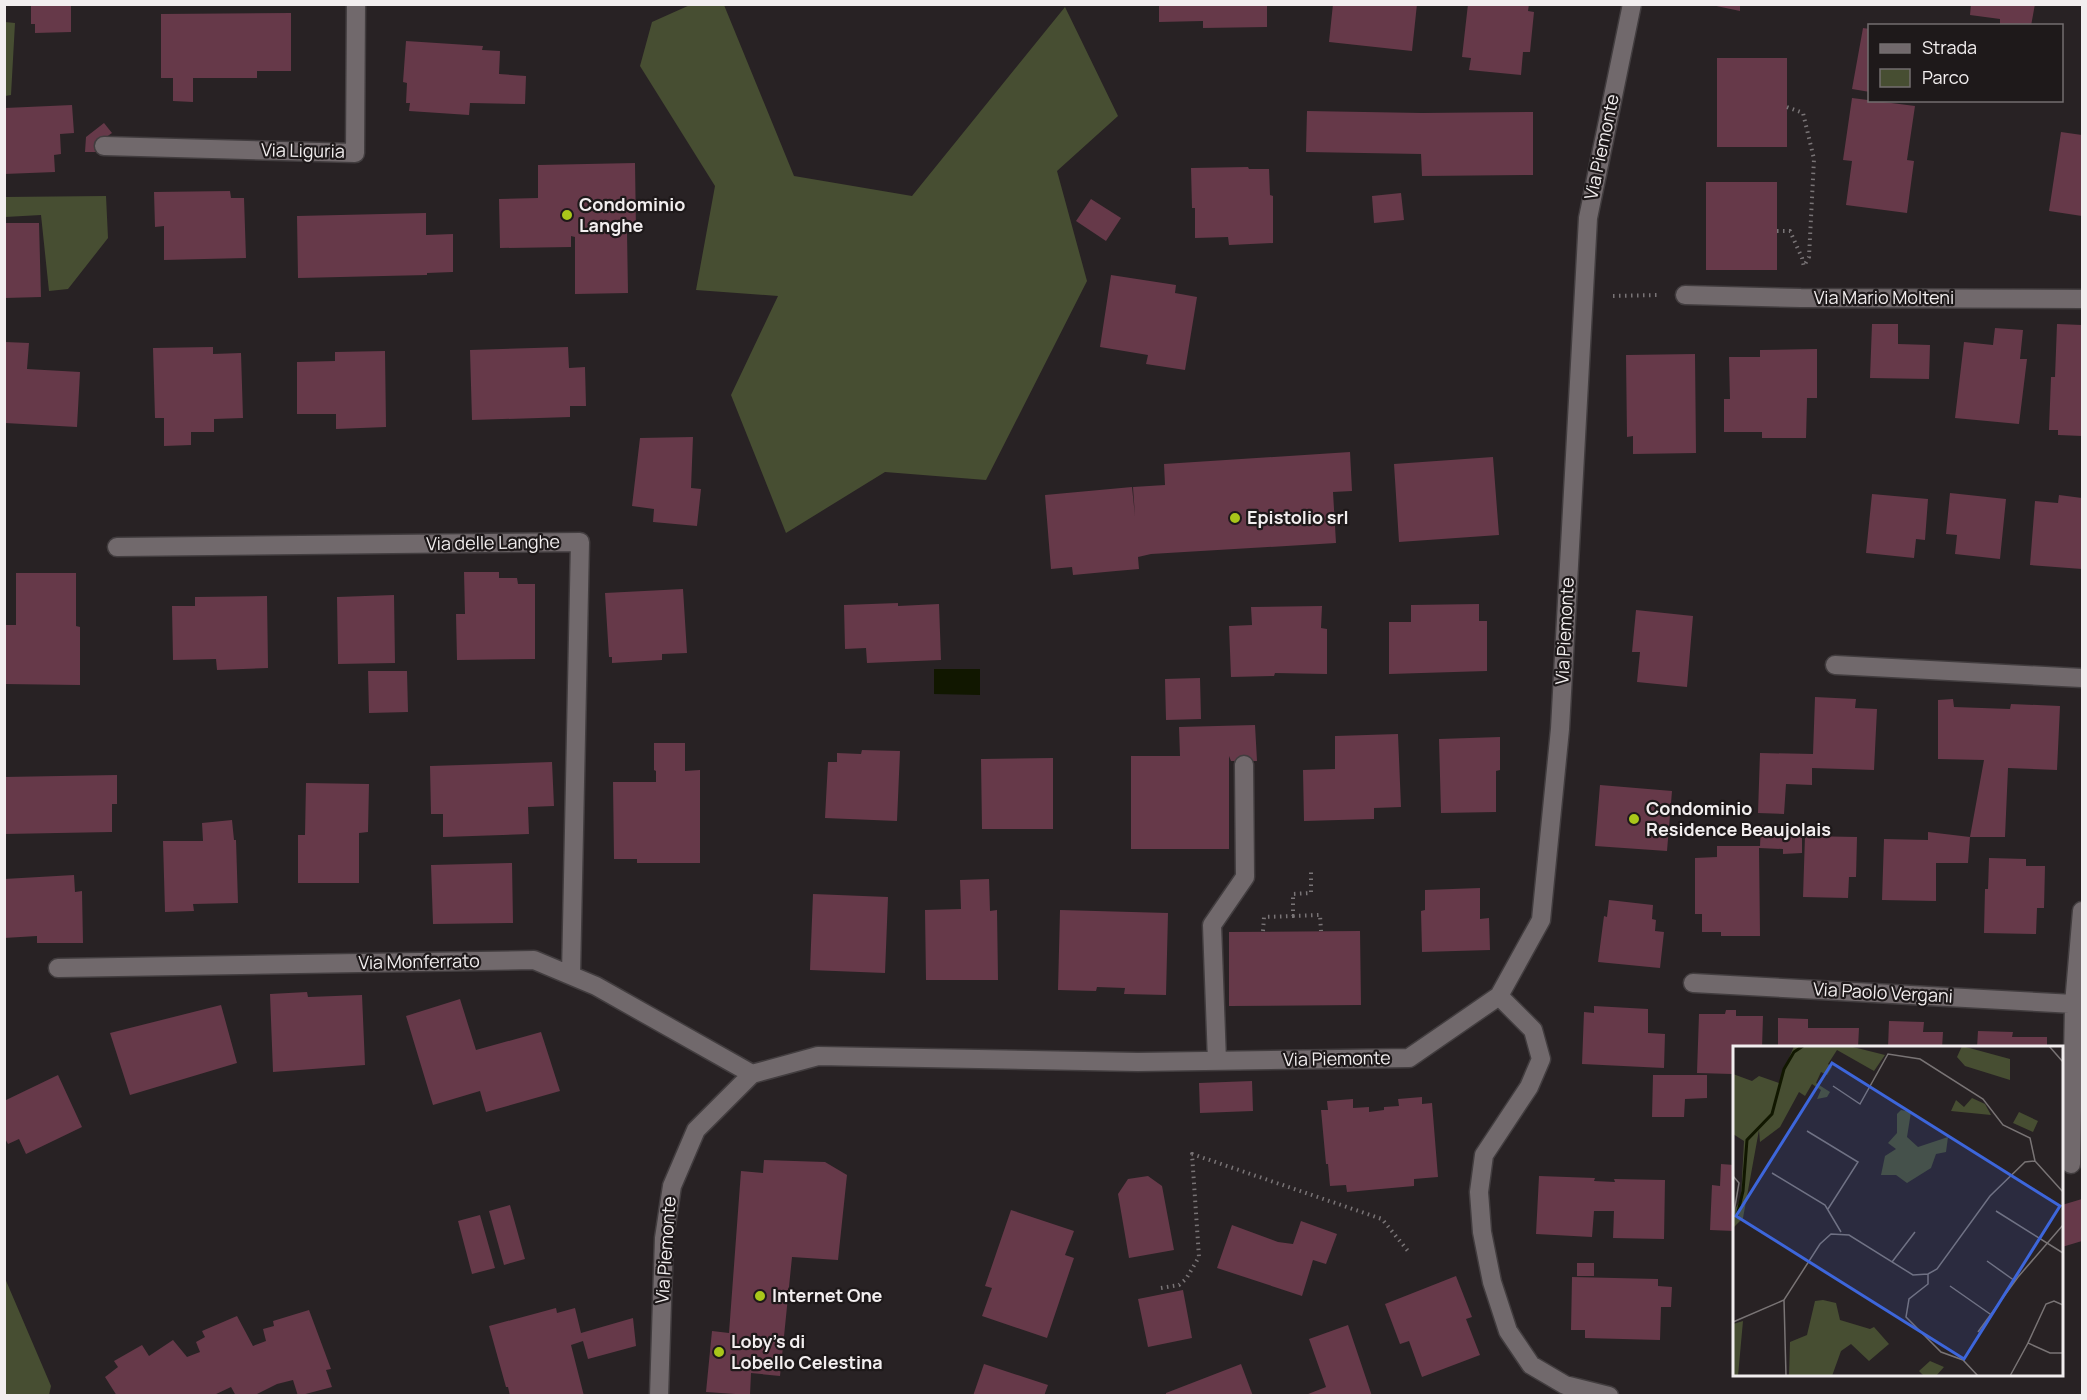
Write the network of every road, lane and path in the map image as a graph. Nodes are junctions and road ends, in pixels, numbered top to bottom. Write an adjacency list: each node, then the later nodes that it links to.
1 (356, 4): 4 (street, Via Liguria)
2 (1632, 4): 23 (street, Via Piemonte)
3 (1787, 107): 6 (path)
4 (104, 146)
5 (1777, 231): 6 (path)
6 (1804, 266): 9 (path)
7 (1685, 295): 8 (path); 9 (street, Via Mario Molteni)
8 (1613, 296)
9 (1801, 298): 10 (street, Via Mario Molteni)
10 (2082, 299)
11 (117, 547): 21 (street, Via delle Langhe)
12 (1835, 664): 13 (street)
13 (2082, 678)
14 (1244, 765): 25 (street)
15 (1311, 868): 17 (path)
16 (2082, 911): 24 (street)
17 (1293, 916): 18 (path); 19 (path)
18 (1263, 931)
19 (1321, 931)
20 (58, 968): 21 (street, Via Monferrato)
21 (571, 975): 26 (street, Via Monferrato)
22 (1693, 983): 24 (street, Via Paolo Vergani)
23 (1499, 996): 25 (street, Via Piemonte); 31 (street)
24 (2074, 1004): 27 (street)
25 (1217, 1061): 26 (street, Via Piemonte)
26 (752, 1074): 30 (street, Via Piemonte)
27 (2071, 1164)
28 (1408, 1251): 29 (path)
29 (1161, 1288)
30 (659, 1395)
31 (1609, 1395)

